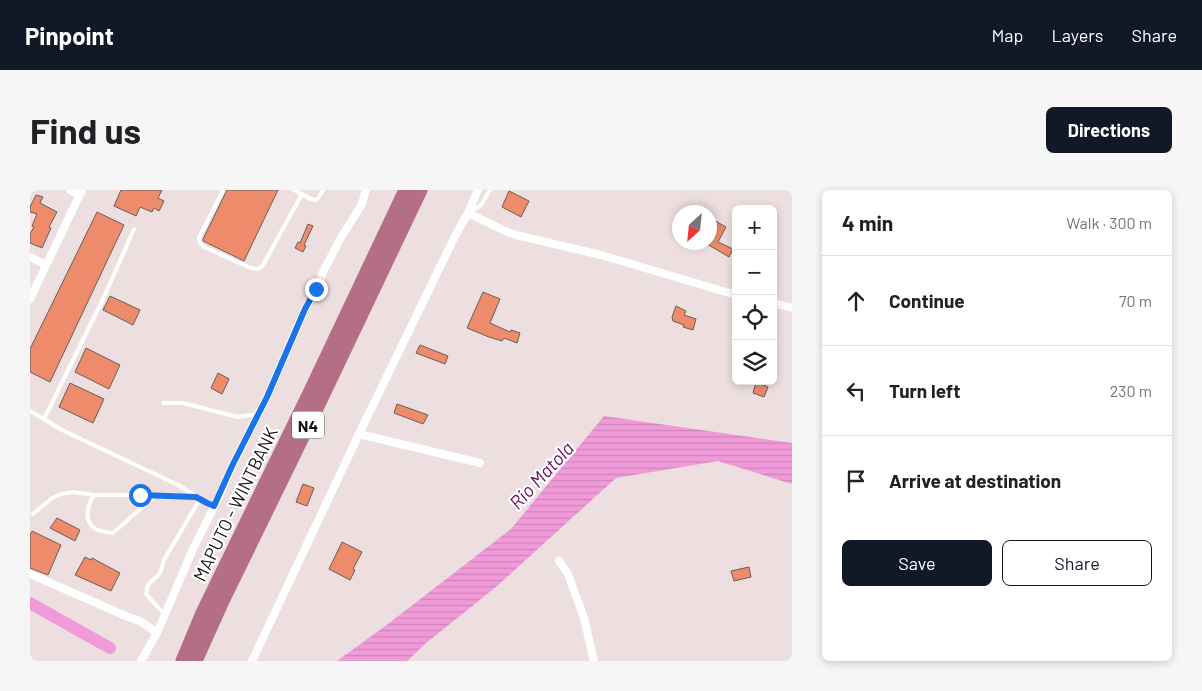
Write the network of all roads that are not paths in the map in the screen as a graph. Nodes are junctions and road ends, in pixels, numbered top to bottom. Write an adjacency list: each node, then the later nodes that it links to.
1 (70, 190): 10 (street)
2 (223, 190): 11 (lane)
3 (294, 190): 11 (lane)
4 (323, 190): 11 (lane)
5 (366, 190): 23 (street)
6 (406, 190): 14 (highway, N4)
7 (420, 190): 14 (highway, N4)
8 (478, 190): 12 (street)
9 (490, 190): 12 (lane)
10 (80, 192): 16 (street)
11 (302, 194)
12 (468, 213): 17 (street); 25 (street)
13 (134, 228): 24 (lane)
14 (394, 230): 37 (highway, MAPUTO - WINTBANK / N4); 38 (highway, MAPUTO - WINTBANK / N4)
15 (30, 258): 16 (street)
16 (46, 265): 18 (street)
17 (733, 295)
18 (30, 299)
19 (777, 304): 20 (street)
20 (792, 308)
21 (163, 403): 23 (lane)
22 (30, 411): 24 (lane)
23 (259, 414): 30 (street)
24 (44, 419): 29 (lane)
25 (359, 434): 26 (street); 39 (street)
26 (480, 463)
27 (94, 495): 28 (lane); 28 (lane); 31 (lane)
28 (156, 495): 29 (lane)
29 (198, 498): 30 (lane); 34 (lane)
30 (214, 506): 34 (street)
31 (33, 514)
32 (559, 561): 40 (street)
33 (30, 574): 35 (street)
34 (165, 615): 35 (street)
35 (157, 633): 36 (street)
36 (141, 661)
37 (183, 661)
38 (195, 661)
39 (252, 661)
40 (594, 661)

